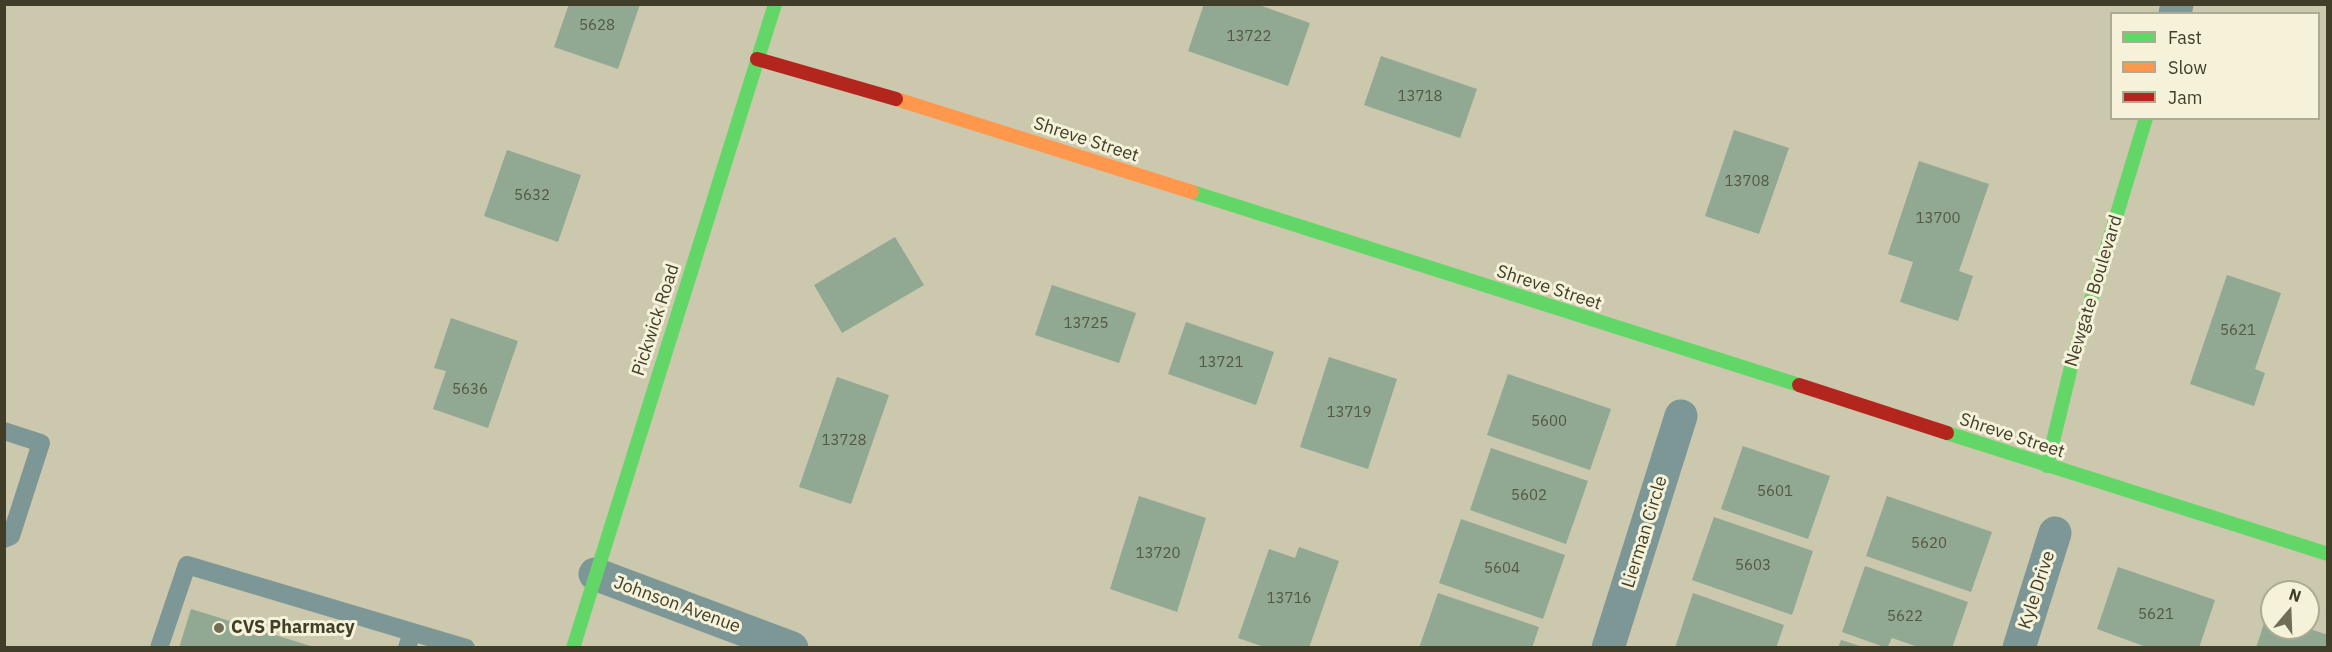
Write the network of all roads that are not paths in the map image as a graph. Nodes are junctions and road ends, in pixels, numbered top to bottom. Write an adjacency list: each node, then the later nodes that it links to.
1 (775, 4): 2 (street, Pickwick Road)
2 (758, 59): 6 (street, Shreve Street); 10 (street, Pickwick Road)
3 (2145, 120): 6 (street, Newgate Boulevard)
4 (1681, 416): 16 (street, Lierman Circle)
5 (4, 431): 8 (lane)
6 (2047, 466): 9 (street, Shreve Street)
7 (2055, 533): 17 (street, Kyle Drive)
8 (4, 539)
9 (2328, 554)
10 (595, 574): 14 (street, Pickwick Road); 15 (street, Johnson Avenue)
11 (410, 640): 12 (lane); 13 (lane)
12 (159, 648)
13 (466, 648)
14 (573, 648)
15 (792, 648)
16 (1608, 648)
17 (2019, 648)

